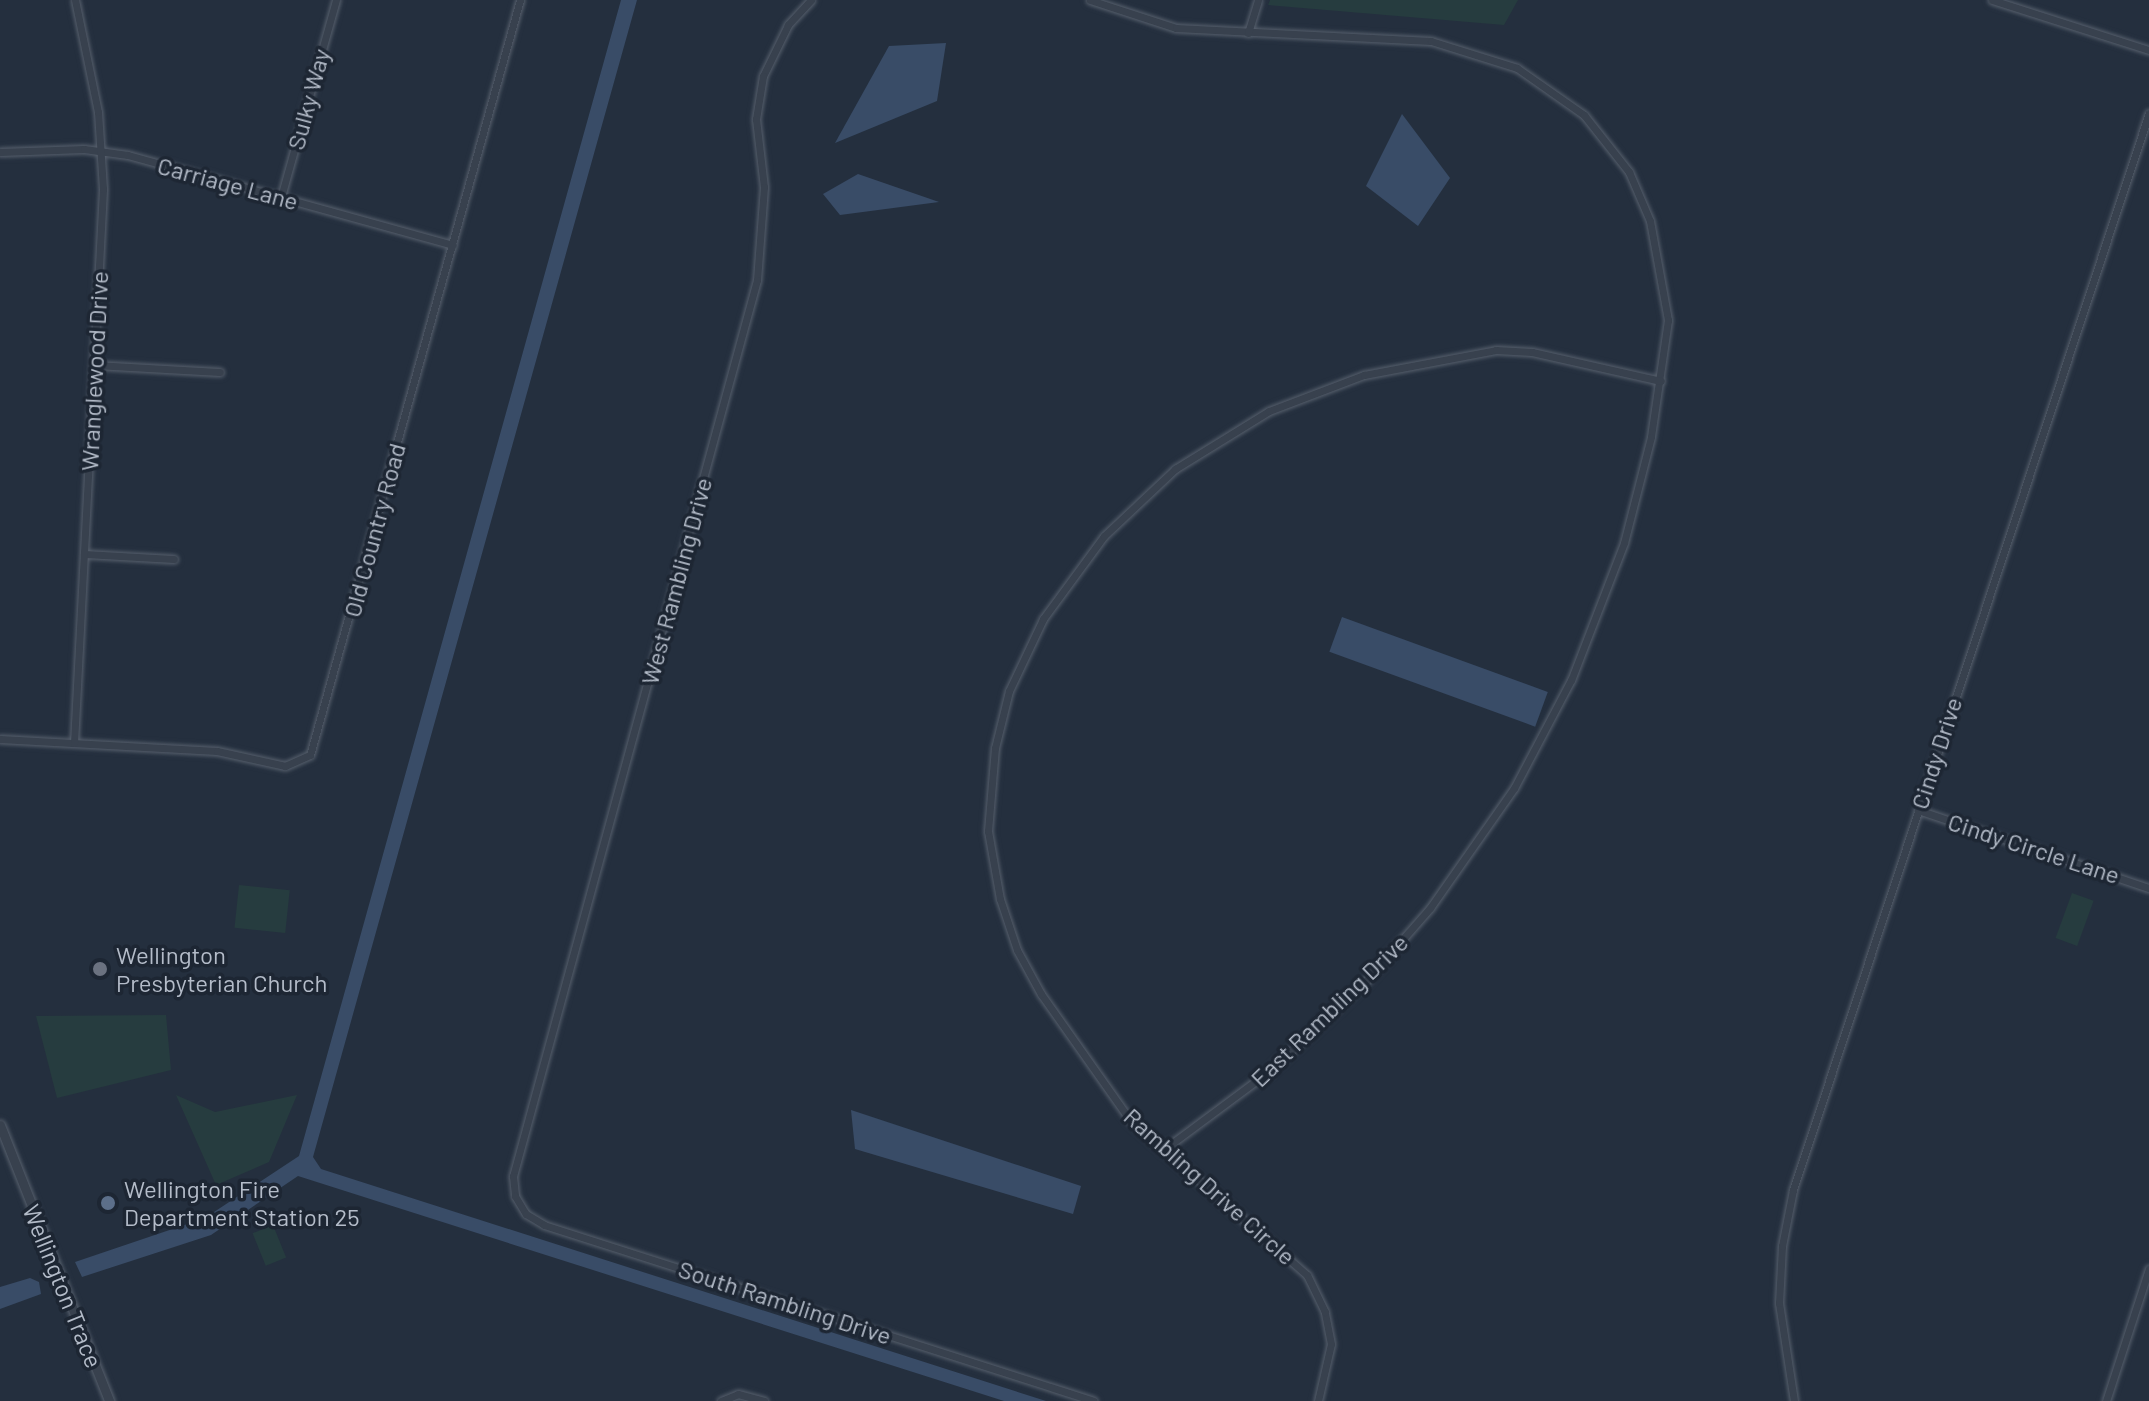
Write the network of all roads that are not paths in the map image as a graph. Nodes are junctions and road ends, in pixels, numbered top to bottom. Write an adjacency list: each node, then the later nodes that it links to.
1 (75, 0): 11 (street, Wranglewood Drive)
2 (336, 0): 13 (street, Sulky Way)
3 (520, 0): 14 (street, Old Country Road)
4 (811, 0): 26 (street, West Rambling Drive)
5 (1090, 0): 8 (street)
6 (1258, 0): 8 (street)
7 (1992, 0): 9 (street)
8 (1248, 33): 17 (street, East Rambling Drive)
9 (2149, 50)
10 (2149, 113): 22 (street, Cindy Drive)
11 (101, 150): 12 (street, Carriage Lane); 13 (street, Carriage Lane); 15 (street, Wranglewood Drive)
12 (0, 152)
13 (281, 197): 14 (street, Carriage Lane)
14 (453, 245): 21 (street, Old Country Road)
15 (94, 365): 16 (street); 18 (street, Wranglewood Drive)
16 (220, 372)
17 (1661, 381): 25 (street, East Rambling Drive); 25 (street, Rambling Drive Circle)
18 (84, 554): 19 (street); 21 (street, Wranglewood Drive)
19 (174, 559)
20 (0, 739): 21 (street, Old Country Road)
21 (74, 743)
22 (1918, 810): 23 (street, Cindy Circle Lane); 33 (street, Cindy Drive)
23 (2149, 888)
24 (0, 1125): 29 (street, Wellington Trace)
25 (1163, 1150): 32 (street, Rambling Drive Circle)
26 (516, 1168): 31 (street, South Rambling Drive)
27 (2149, 1269): 34 (street)
28 (723, 1400): 30 (street)
29 (109, 1401)
30 (764, 1401)
31 (1094, 1401)
32 (1318, 1401)
33 (1794, 1401)
34 (2106, 1401)

